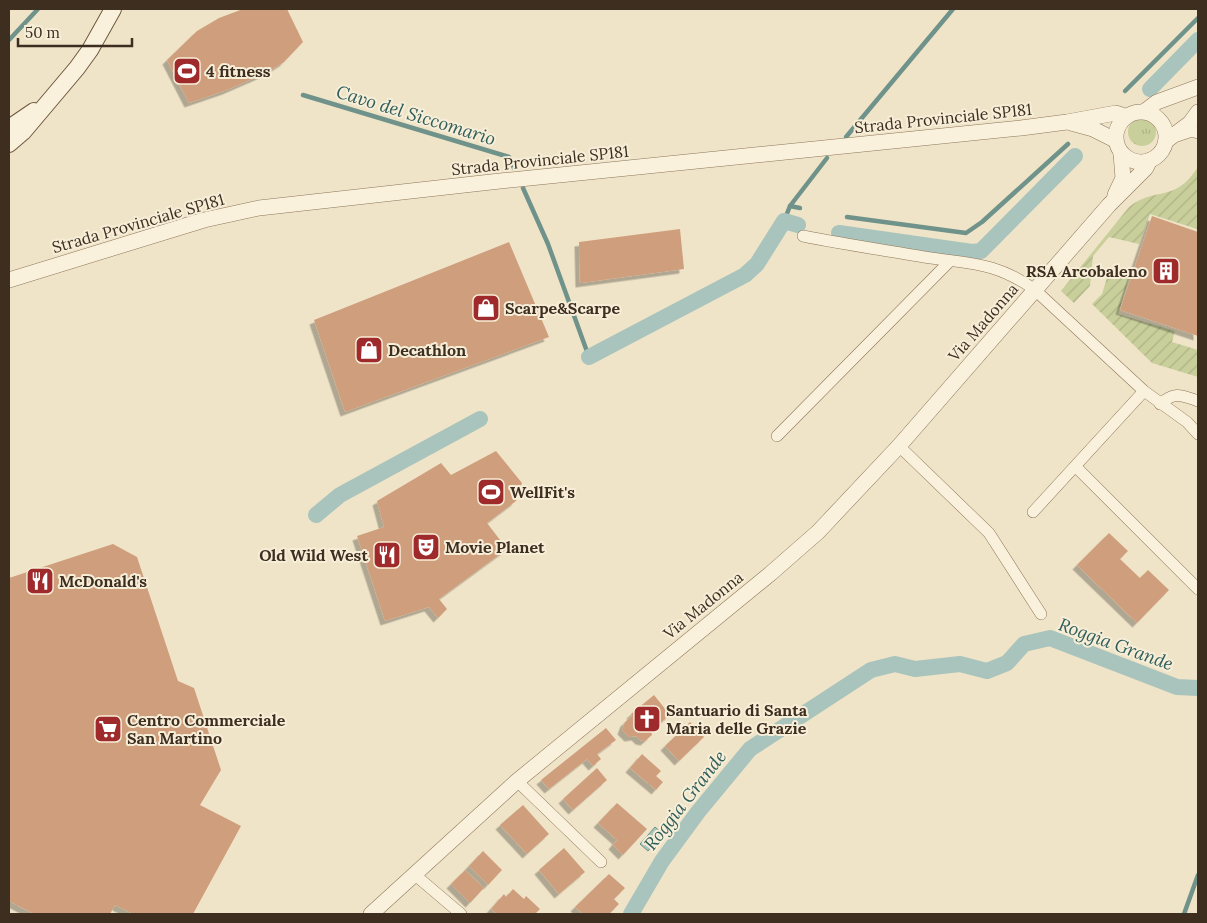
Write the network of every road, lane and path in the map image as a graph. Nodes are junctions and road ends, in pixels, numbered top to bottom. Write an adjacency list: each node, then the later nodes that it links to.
1 (113, 9): 3 (main road)
2 (1198, 87): 4 (street)
3 (46, 103): 8 (main road); 11 (main road)
4 (1145, 111): 6 (street); 10 (street)
5 (1198, 112): 10 (street)
6 (1126, 116): 7 (street, Strada Provinciale SP181); 12 (street)
7 (1067, 122): 12 (street, Strada Provinciale SP181); 18 (street, Strada Provinciale SP181)
8 (9, 128)
9 (1198, 133): 10 (street)
10 (1166, 141): 13 (street)
11 (9, 144)
12 (1118, 147): 13 (street); 14 (street, Via Madonna)
13 (1150, 160): 14 (street, Via Madonna)
14 (1109, 205): 20 (street, Via Madonna)
15 (803, 236): 16 (street, Via Madonna)
16 (950, 261): 20 (street, Via Madonna); 25 (street)
17 (9, 274): 18 (street, Strada Provinciale SP181)
18 (25, 274): 19 (street, Strada Provinciale SP181)
19 (9, 280)
20 (1035, 290): 21 (street); 26 (street, Via Madonna)
21 (1144, 391): 23 (street); 27 (street)
22 (1198, 401): 23 (street)
23 (1160, 404): 24 (street)
24 (1198, 434)
25 (777, 436)
26 (899, 446): 30 (street); 31 (street, Via Madonna)
27 (1076, 467): 28 (street); 29 (street)
28 (1033, 512)
29 (1198, 589)
30 (1041, 614)
31 (517, 781): 32 (street); 33 (street, Via Madonna)
32 (600, 862)
33 (414, 874): 34 (street, Via Madonna); 35 (street)
34 (371, 914)
35 (461, 914)

